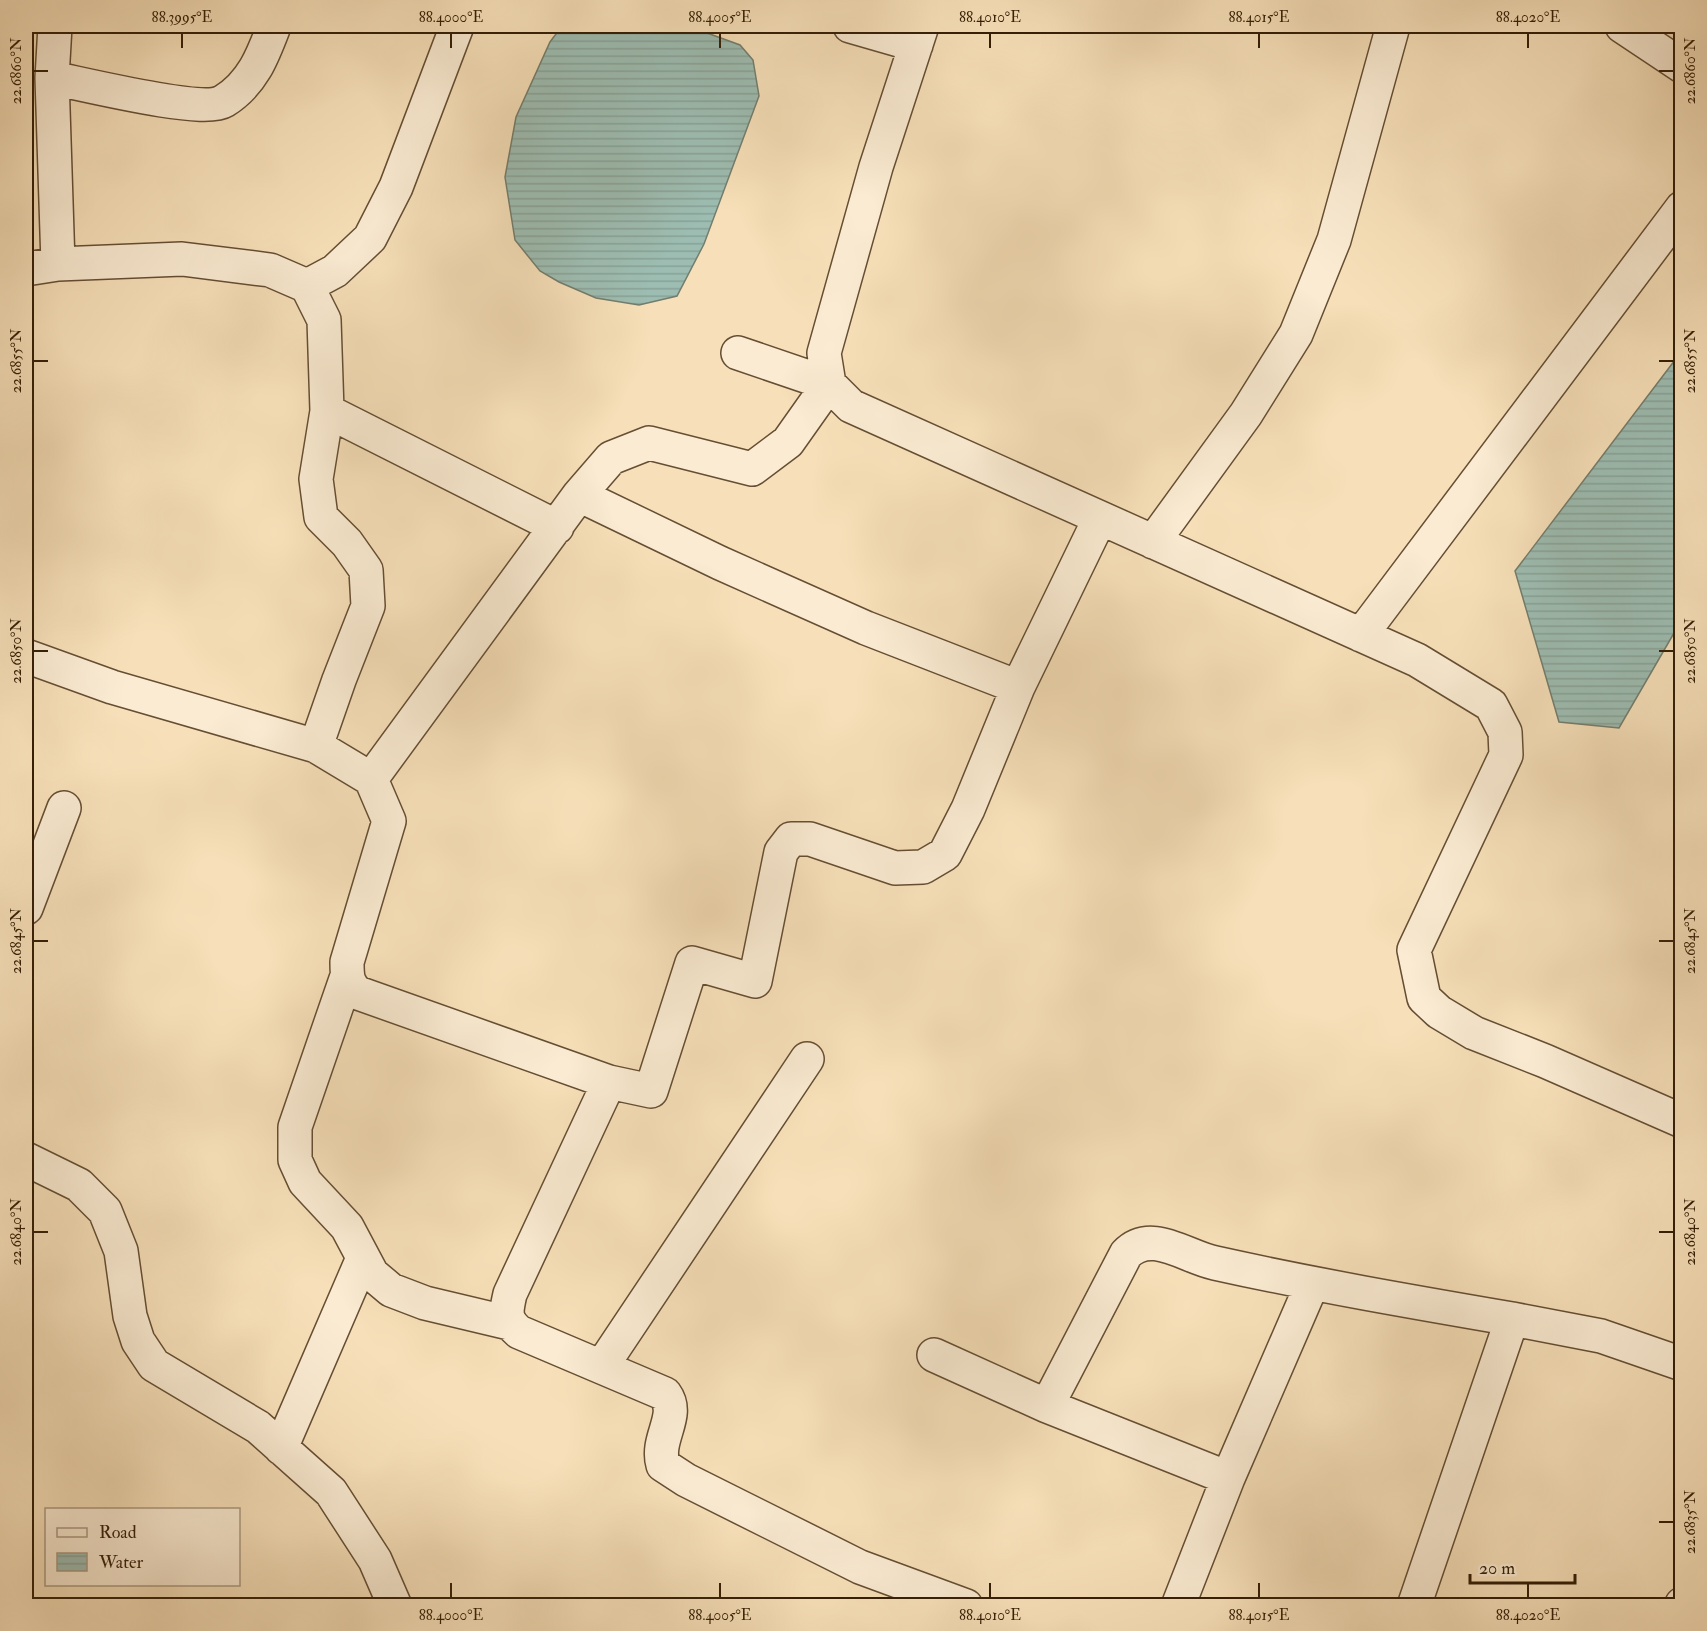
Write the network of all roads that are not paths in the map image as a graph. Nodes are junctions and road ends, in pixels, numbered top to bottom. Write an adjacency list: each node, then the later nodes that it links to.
1 (55, 26): 9 (street)
2 (274, 26): 9 (street)
3 (458, 26): 13 (street)
4 (850, 26): 7 (street)
5 (1393, 26): 20 (street)
6 (1622, 26): 8 (street)
7 (919, 35): 15 (street)
8 (1682, 66)
9 (52, 78): 11 (street)
10 (1682, 208): 21 (street)
11 (58, 264): 12 (street); 13 (street)
12 (26, 269)
13 (307, 286): 16 (street)
14 (738, 353): 15 (street)
15 (829, 384): 17 (street); 18 (street)
16 (327, 411): 19 (street); 24 (street)
17 (579, 495): 19 (street); 23 (street)
18 (1100, 518): 20 (street); 23 (street)
19 (557, 527): 25 (street)
20 (1153, 542): 21 (street)
21 (1361, 635): 31 (street)
22 (26, 656): 24 (street)
23 (1018, 687): 30 (street)
24 (316, 746): 25 (street)
25 (371, 779): 28 (street)
26 (64, 808): 27 (street)
27 (26, 908)
28 (346, 976): 30 (street); 33 (street)
29 (807, 1059): 39 (street)
30 (609, 1082): 36 (street)
31 (1682, 1121)
32 (26, 1160): 41 (street)
33 (363, 1258): 36 (street); 41 (street)
34 (1312, 1284): 35 (street); 40 (street); 42 (street)
35 (1512, 1319): 38 (street); 46 (street)
36 (509, 1323): 39 (street)
37 (934, 1355): 40 (street)
38 (1682, 1364)
39 (602, 1366): 44 (street)
40 (1047, 1406): 42 (street)
41 (281, 1448): 43 (street)
42 (1228, 1478): 45 (street)
43 (395, 1605)
44 (966, 1605)
45 (1178, 1605)
46 (1414, 1605)

